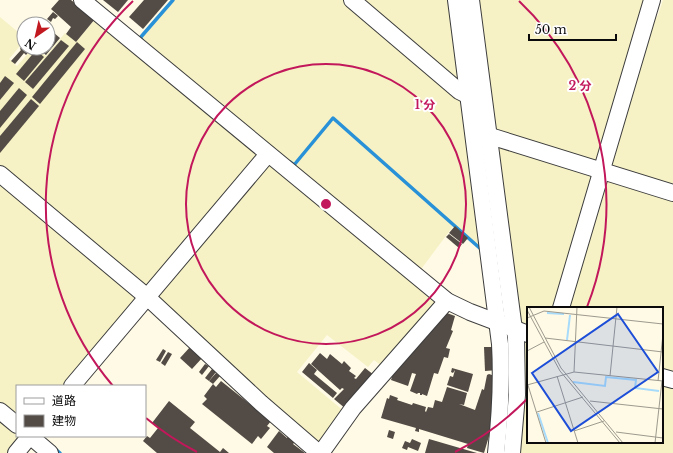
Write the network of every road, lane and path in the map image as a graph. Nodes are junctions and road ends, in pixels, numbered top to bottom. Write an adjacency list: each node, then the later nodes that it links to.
1 (82, 0): 8 (street)
2 (352, 0): 6 (street)
3 (456, 0): 6 (street)
4 (471, 0): 7 (street)
5 (652, 0): 9 (street)
6 (467, 95): 15 (street)
7 (490, 136): 9 (street); 15 (street)
8 (268, 154): 12 (street); 13 (street)
9 (602, 170): 11 (street); 14 (street)
10 (0, 174): 12 (street)
11 (673, 193)
12 (146, 296): 18 (street); 25 (street)
13 (447, 301): 15 (street); 25 (street)
14 (561, 307)
15 (511, 328): 26 (street); 27 (street)
16 (663, 377): 17 (street)
17 (673, 380)
18 (73, 385)
19 (0, 411): 20 (street)
20 (16, 424)
21 (29, 437): 23 (street)
22 (31, 437): 24 (street)
23 (16, 453)
24 (50, 453)
25 (320, 453)
26 (496, 453)
27 (512, 453)

